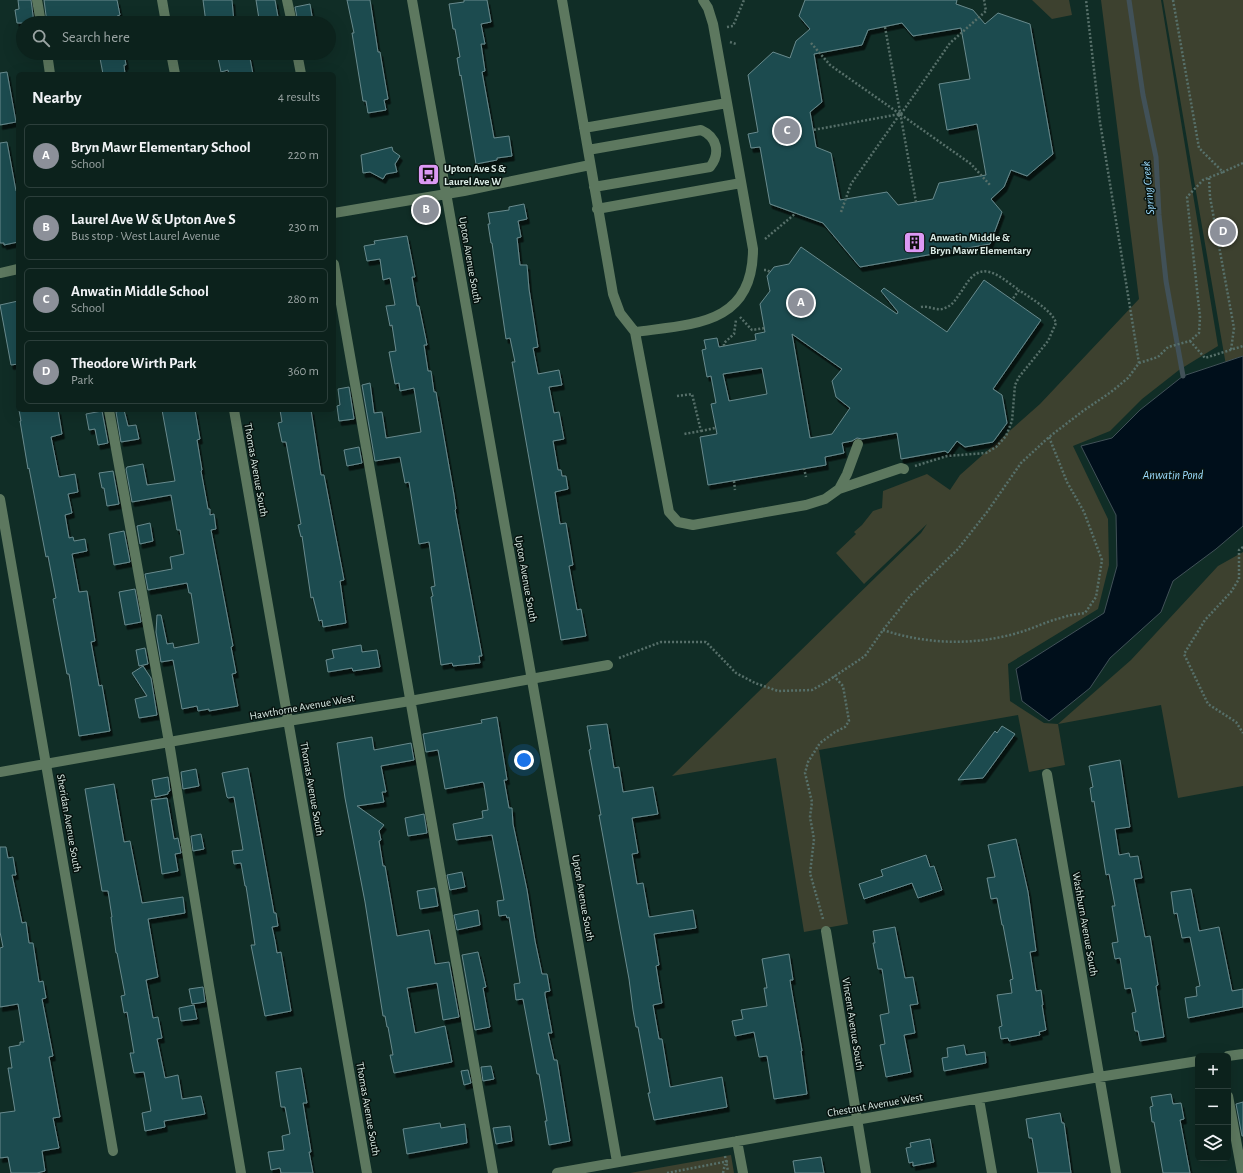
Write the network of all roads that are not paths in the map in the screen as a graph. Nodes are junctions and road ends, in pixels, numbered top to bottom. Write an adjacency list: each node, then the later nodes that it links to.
1 (38, 0): 7 (street)
2 (162, 0): 8 (street)
3 (287, 0): 9 (street)
4 (412, 0): 22 (street, Upton Avenue South)
5 (562, 0): 17 (street)
6 (703, 0): 16 (street)
7 (41, 16)
8 (165, 16)
9 (290, 16)
10 (48, 60): 13 (street)
11 (172, 60): 14 (street)
12 (298, 60): 15 (street)
13 (50, 72)
14 (175, 72)
15 (300, 72)
16 (727, 103): 17 (street); 20 (street)
17 (584, 128): 18 (street)
18 (588, 150): 19 (street); 21 (street)
19 (590, 165): 21 (street); 22 (street)
20 (741, 183): 23 (street); 28 (street)
21 (594, 187): 23 (street)
22 (446, 194): 24 (street); 36 (street, Upton Avenue South)
23 (597, 209): 28 (street)
24 (336, 213)
25 (16, 270): 26 (street)
26 (0, 273)
27 (336, 275): 37 (street)
28 (635, 332): 33 (street)
29 (109, 412): 39 (street)
30 (234, 412): 38 (street, Thomas Avenue South)
31 (858, 444): 33 (street)
32 (904, 469): 33 (street)
33 (839, 489)
34 (0, 499): 40 (street, Sheridan Avenue South)
35 (608, 665): 36 (street, Hawthorne Avenue West)
36 (532, 679): 37 (street, Hawthorne Avenue West); 53 (street, Upton Avenue South)
37 (410, 701): 38 (street, Hawthorne Avenue West); 56 (street)
38 (288, 721): 39 (street, Hawthorne Avenue West); 55 (street, Thomas Avenue South)
39 (169, 742): 40 (street, Hawthorne Avenue West); 54 (street)
40 (46, 764): 41 (street, Hawthorne Avenue West); 52 (street, Sheridan Avenue South)
41 (0, 772)
42 (1047, 774): 47 (street, Washburn Avenue South)
43 (826, 931): 50 (street, Vincent Avenue South)
44 (1243, 1054): 45 (street)
45 (1231, 1056)
46 (1195, 1061): 47 (street, Chestnut Avenue West)
47 (1099, 1077): 48 (street, Chestnut Avenue West); 61 (street, Washburn Avenue South)
48 (979, 1098): 50 (street, Chestnut Avenue West); 60 (street)
49 (1231, 1112): 62 (street)
50 (857, 1120): 51 (street, Chestnut Avenue West); 59 (street, Vincent Avenue South)
51 (737, 1141): 53 (street, Chestnut Avenue West); 58 (street)
52 (112, 1151)
53 (617, 1162): 57 (street, Chestnut Avenue West)
54 (241, 1173)
55 (367, 1173)
56 (493, 1173)
57 (557, 1173)
58 (743, 1173)
59 (866, 1173)
60 (992, 1173)
61 (1116, 1173)
62 (1242, 1173)

